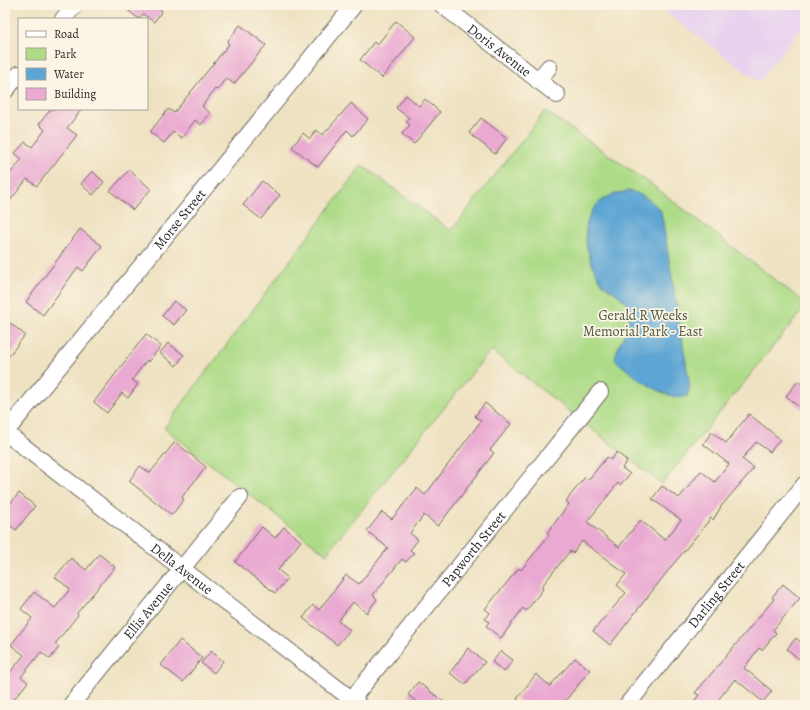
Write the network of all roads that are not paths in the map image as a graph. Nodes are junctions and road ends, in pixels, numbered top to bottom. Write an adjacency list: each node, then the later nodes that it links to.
1 (75, 5): 4 (street)
2 (354, 5): 11 (street, Morse Street)
3 (442, 5): 7 (street, Doris Avenue)
4 (65, 18)
5 (548, 67): 7 (street)
6 (18, 75): 8 (street)
7 (538, 81): 9 (street, Doris Avenue)
8 (5, 91)
9 (557, 95)
10 (600, 392): 15 (street, Papworth Street)
11 (5, 433): 14 (street, Della Avenue)
12 (805, 484): 17 (street, Darling Street)
13 (240, 497): 14 (street, Ellis Avenue)
14 (182, 568): 15 (street, Della Avenue); 16 (street, Ellis Avenue)
15 (352, 703)
16 (71, 705)
17 (627, 705)

